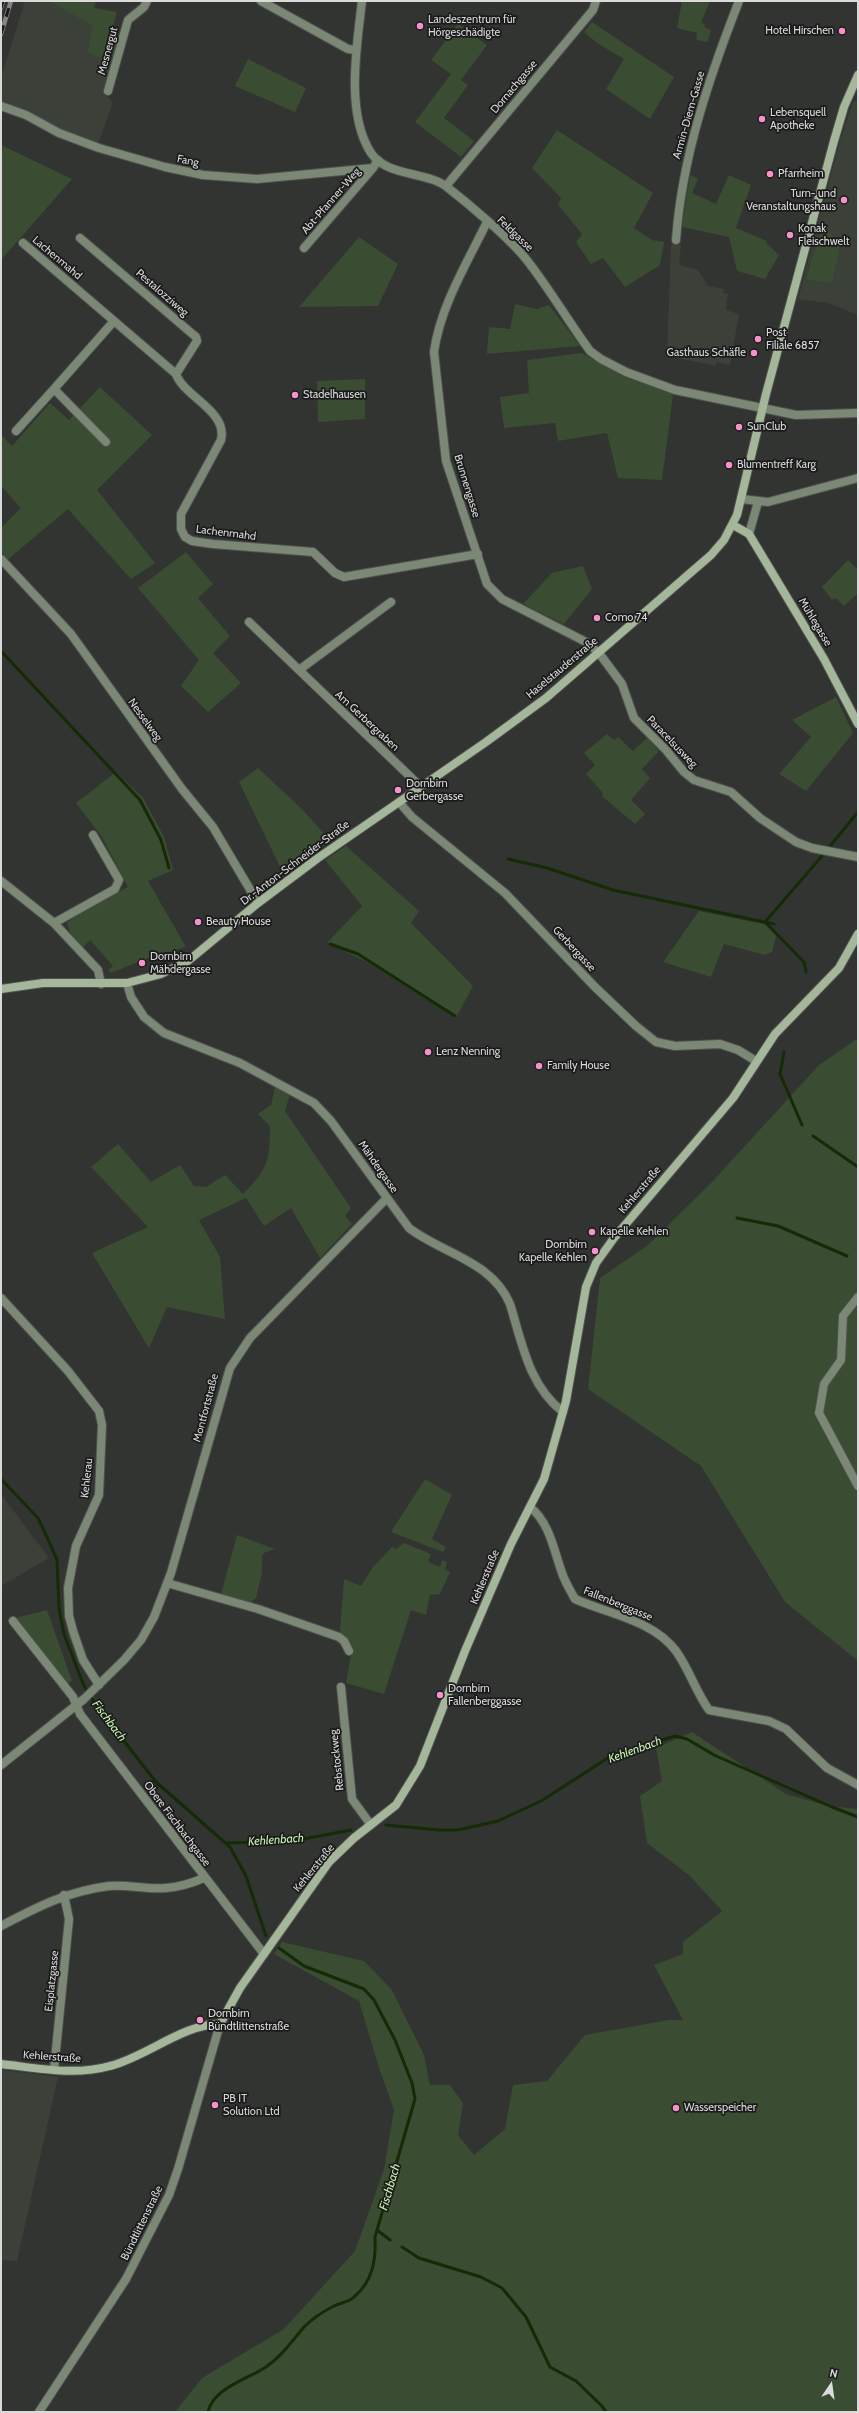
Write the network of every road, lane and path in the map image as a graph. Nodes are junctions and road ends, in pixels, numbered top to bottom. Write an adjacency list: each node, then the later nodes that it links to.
1 (147, 1): 8 (street, Mesnergut)
2 (261, 1): 6 (street)
3 (362, 1): 6 (street)
4 (596, 1): 11 (street, Dornachgasse)
5 (740, 1): 14 (street, Armin-Diem-Gasse)
6 (356, 50): 10 (street)
7 (858, 76): 20 (street, Haselstauderstraße)
8 (108, 91)
9 (1, 106): 10 (street, Fang)
10 (376, 164): 11 (street, Feldgasse); 16 (street, Abt-Pfanner-Weg)
11 (446, 186): 12 (street, Feldgasse)
12 (487, 222): 20 (street, Feldgasse); 29 (street, Brunnengasse)
13 (80, 238): 18 (street, Pestalozziweg)
14 (676, 240)
15 (23, 243): 17 (street, Lachenmahd)
16 (304, 248)
17 (114, 321): 18 (street, Lachenmahd); 19 (street)
18 (176, 374): 29 (street, Lachenmahd)
19 (54, 389): 22 (street); 23 (street)
20 (762, 408): 21 (street, Feldgasse); 25 (street, Haselstauderstraße)
21 (858, 414)
22 (16, 431)
23 (106, 442)
24 (858, 478): 26 (street)
25 (741, 499): 26 (street); 27 (street, Haselstauderstraße)
26 (758, 502): 28 (street)
27 (733, 524): 28 (street, Mühlegasse); 33 (street, Haselstauderstraße)
28 (749, 534): 35 (street, Mühlegasse)
29 (478, 554): 33 (street, Brunnengasse)
30 (1, 559): 41 (street, Nesselweg)
31 (391, 602): 34 (street)
32 (249, 622): 34 (street, Am Gerbergraben)
33 (599, 653): 36 (street, Haselstauderstraße); 39 (street, Paracelsusweg)
34 (299, 670): 36 (street, Am Gerbergraben)
35 (858, 724)
36 (421, 787): 37 (street, Haselstauderstraße)
37 (399, 802): 41 (street, Dr.-Anton-Schneider-Straße); 47 (street, Gerbergasse)
38 (94, 835): 42 (street)
39 (858, 857)
40 (1, 881): 42 (street)
41 (258, 903): 44 (street, Dr.-Anton-Schneider-Straße)
42 (54, 923): 45 (street)
43 (858, 934): 47 (street, Kehlerstraße)
44 (127, 983): 45 (street, Dr.-Anton-Schneider-Straße); 48 (street, Mähdergasse)
45 (102, 984): 46 (street, Dr.-Anton-Schneider-Straße)
46 (1, 989)
47 (756, 1061): 51 (street, Kehlerstraße)
48 (386, 1199): 51 (street, Mähdergasse); 54 (street, Montfortstraße)
49 (858, 1297): 52 (street)
50 (1, 1298): 57 (street, Kehlerau)
51 (563, 1412): 53 (street, Kehlerstraße)
52 (858, 1486)
53 (530, 1507): 61 (street, Fallenberggasse); 62 (street, Kehlerstraße)
54 (167, 1583): 56 (street); 57 (street, Montfortstraße)
55 (13, 1621): 59 (street, Obere Fischbachgasse)
56 (349, 1651)
57 (97, 1687): 59 (street, Montfortstraße)
58 (340, 1687): 62 (street, Rebstockweg)
59 (77, 1705): 60 (street); 63 (street, Obere Fischbachgasse)
60 (1, 1765)
61 (858, 1785)
62 (371, 1825): 66 (street, Kehlerstraße)
63 (204, 1878): 64 (street); 66 (street, Obere Fischbachgasse)
64 (64, 1895): 65 (street); 69 (street, Eisplatzgasse)
65 (1, 1926)
66 (264, 1954): 67 (street, Kehlerstraße)
67 (220, 2024): 69 (street, Kehlerstraße); 70 (street, Bündtlittenstraße)
68 (1, 2064): 69 (street, Kehlerstraße)
69 (54, 2070)
70 (39, 2412)

